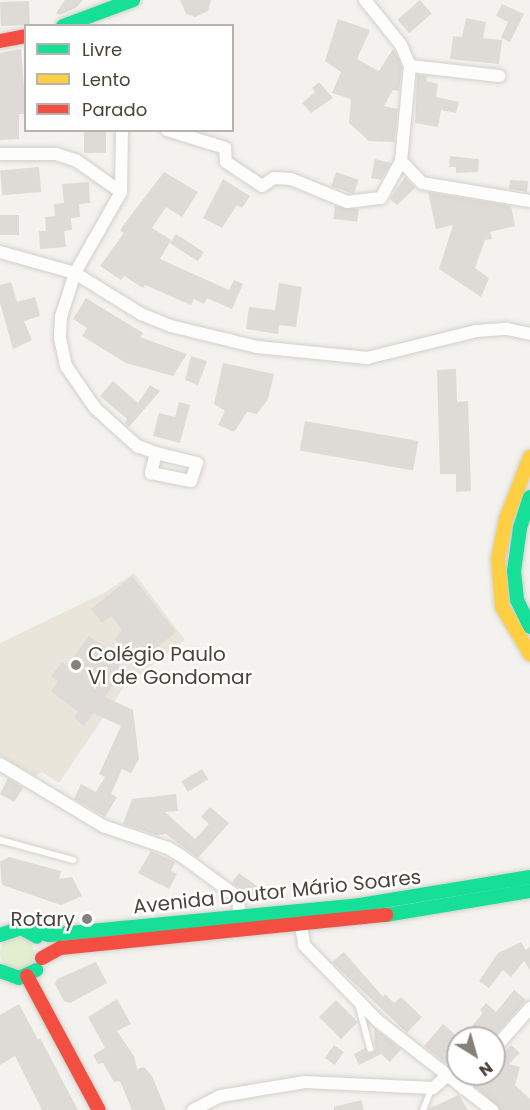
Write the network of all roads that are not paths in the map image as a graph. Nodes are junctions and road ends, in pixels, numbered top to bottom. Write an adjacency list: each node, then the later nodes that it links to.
1 (133, 0): 3 (main road)
2 (365, 0): 8 (street)
3 (100, 6): 4 (main road); 5 (street)
4 (69, 24)
5 (107, 24)
6 (24, 36): 7 (main road)
7 (0, 40)
8 (410, 66): 9 (street); 13 (street)
9 (499, 76)
10 (122, 132): 14 (street)
11 (174, 132): 13 (street)
12 (0, 154): 14 (street)
13 (401, 162): 15 (street)
14 (121, 192): 17 (street)
15 (529, 201)
16 (0, 252): 17 (street)
17 (75, 273): 18 (street); 19 (street)
18 (530, 334)
19 (156, 453)
20 (530, 457): 23 (main road)
21 (530, 497): 22 (main road)
22 (530, 627)
23 (530, 654)
24 (0, 764): 29 (street)
25 (0, 840): 26 (lane)
26 (73, 860)
27 (530, 877): 29 (main road, Avenida Doutor Mário Soares)
28 (530, 891): 30 (main road, Avenida Doutor Mário Soares)
29 (240, 918): 32 (main road, Avenida Doutor Mário Soares)
30 (301, 925): 33 (main road, Avenida Doutor Mário Soares); 36 (street)
31 (2, 929): 32 (main road, Avenida Doutor Mário Soares)
32 (29, 930): 33 (main road)
33 (42, 958): 35 (main road)
34 (0, 971): 35 (main road)
35 (27, 976): 46 (main road)
36 (357, 1000): 39 (lane); 40 (street)
37 (530, 1008): 38 (street)
38 (506, 1035)
39 (370, 1048)
40 (446, 1075)
41 (446, 1077): 44 (street)
42 (460, 1086): 45 (street)
43 (466, 1086): 45 (street)
44 (433, 1088): 47 (street); 48 (lane)
45 (464, 1089): 49 (street)
46 (99, 1110)
47 (194, 1110)
48 (423, 1110)
49 (492, 1110)

